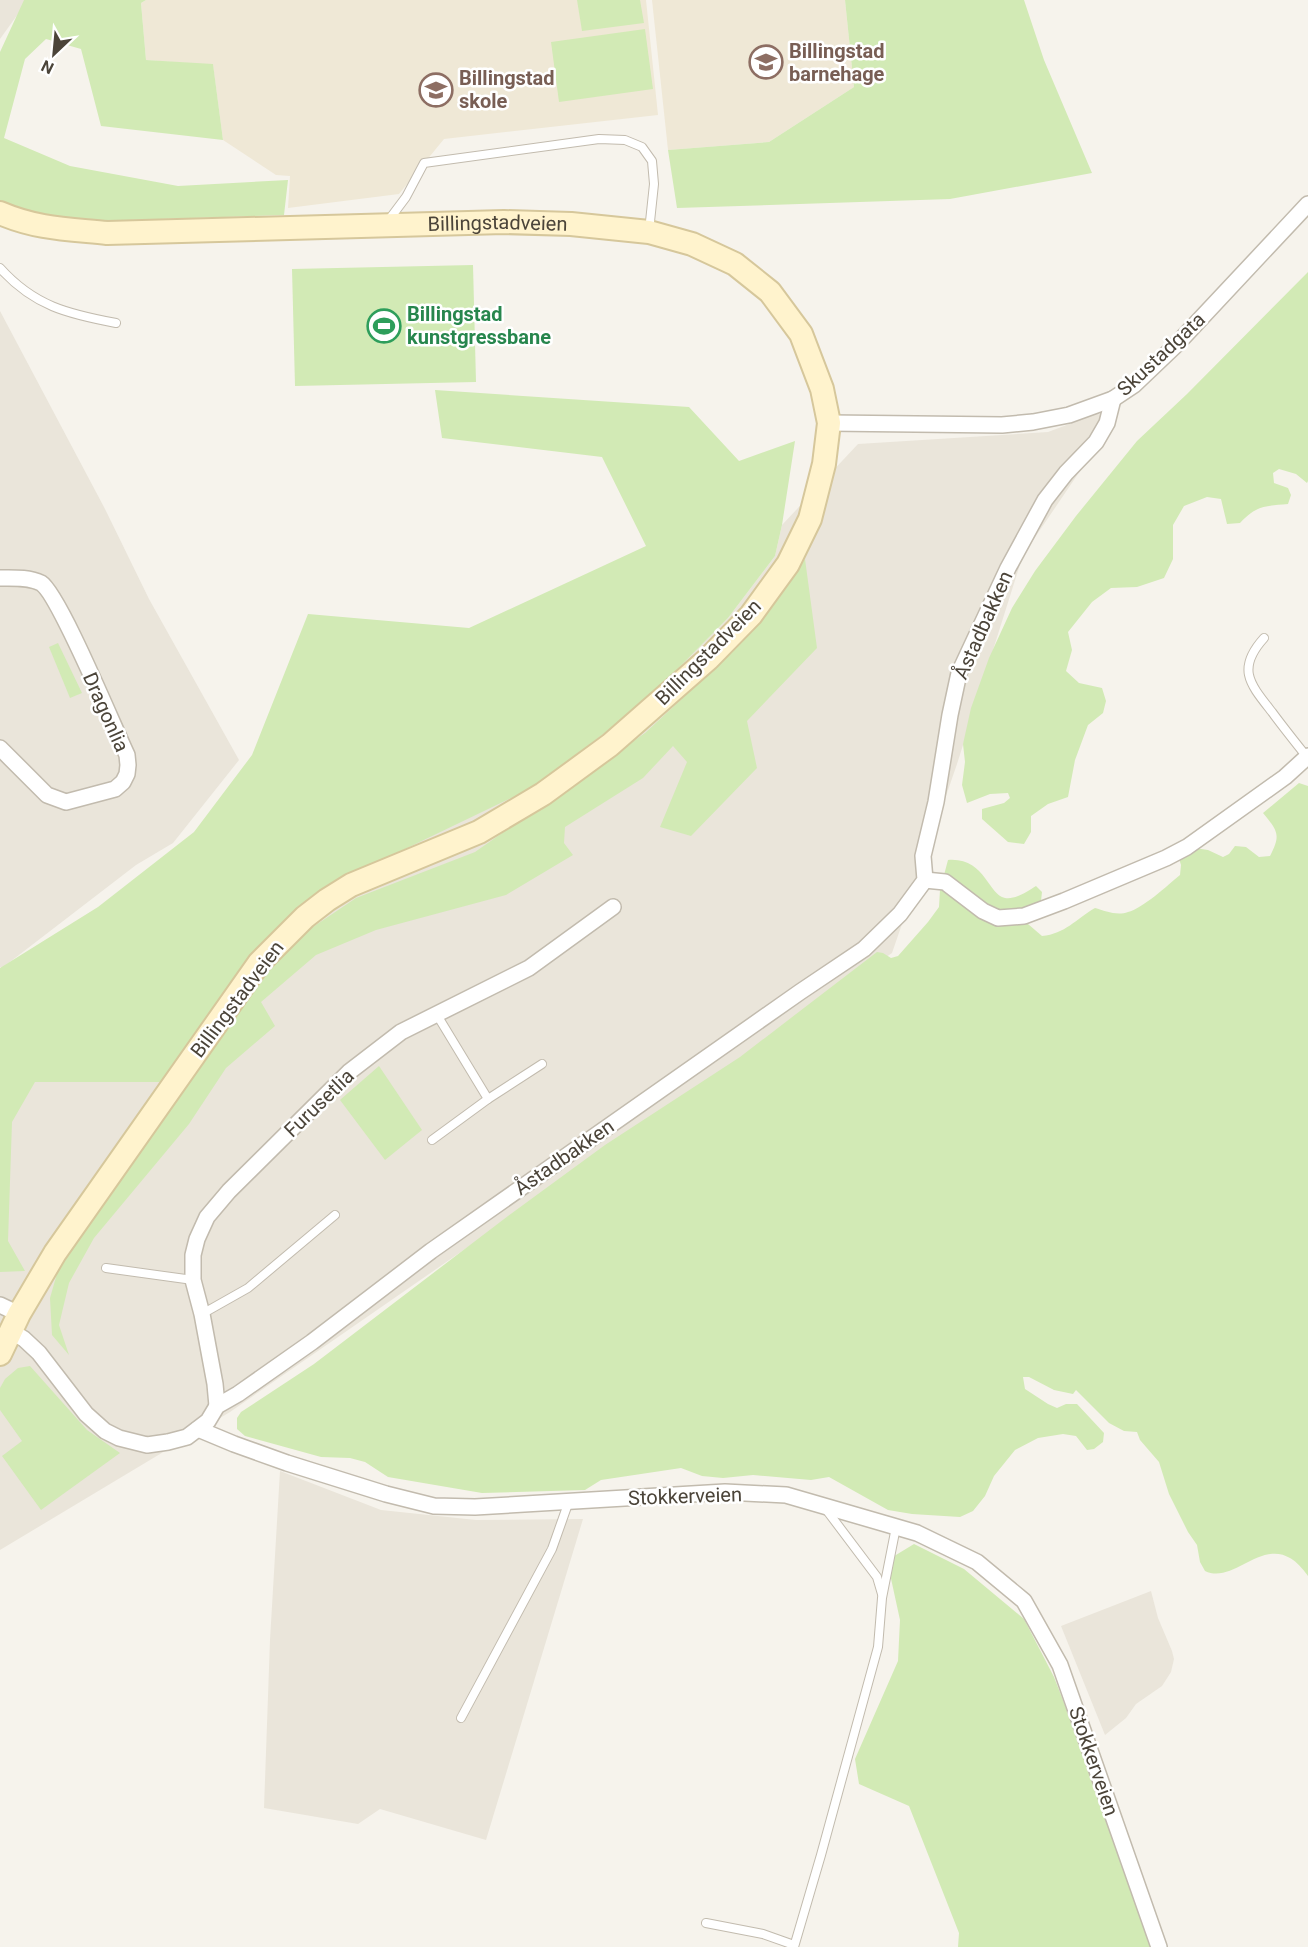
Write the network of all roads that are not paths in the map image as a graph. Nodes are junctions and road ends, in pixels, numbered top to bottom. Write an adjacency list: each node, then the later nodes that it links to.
1 (1308, 204): 7 (street, Skustadgata)
2 (0, 213): 3 (main road, Billingstadveien)
3 (386, 224): 4 (main road, Billingstadveien); 4 (lane)
4 (649, 232): 8 (main road, Billingstadveien)
5 (0, 268): 6 (lane)
6 (116, 323)
7 (1113, 399): 8 (street, Skustadgata); 13 (street, Åstadbakken)
8 (829, 423): 23 (main road, Billingstadveien)
9 (0, 578): 11 (street, Dragonlia)
10 (1264, 638): 12 (lane)
11 (0, 748)
12 (1307, 757): 13 (street)
13 (925, 880): 25 (street, Åstadbakken)
14 (613, 907): 15 (street, Furusetlia)
15 (437, 1015): 17 (lane); 21 (street, Furusetlia)
16 (542, 1064): 17 (lane)
17 (489, 1099): 18 (lane)
18 (432, 1140)
19 (335, 1215): 22 (lane)
20 (106, 1268): 21 (lane)
21 (193, 1280): 22 (street, Furusetlia)
22 (202, 1314): 25 (street, Furusetlia)
23 (10, 1317): 24 (main road, Billingstadveien); 26 (street)
24 (0, 1354)
25 (217, 1406): 26 (street, Åstadbakken)
26 (198, 1429): 27 (street, Stokkerveien)
27 (569, 1501): 28 (street, Stokkerveien); 31 (lane)
28 (824, 1506): 29 (street, Stokkerveien); 30 (lane)
29 (896, 1527): 30 (lane); 34 (street, Stokkerveien)
30 (882, 1598): 33 (lane)
31 (461, 1718)
32 (706, 1923): 33 (lane)
33 (794, 1946)
34 (1159, 1947)

